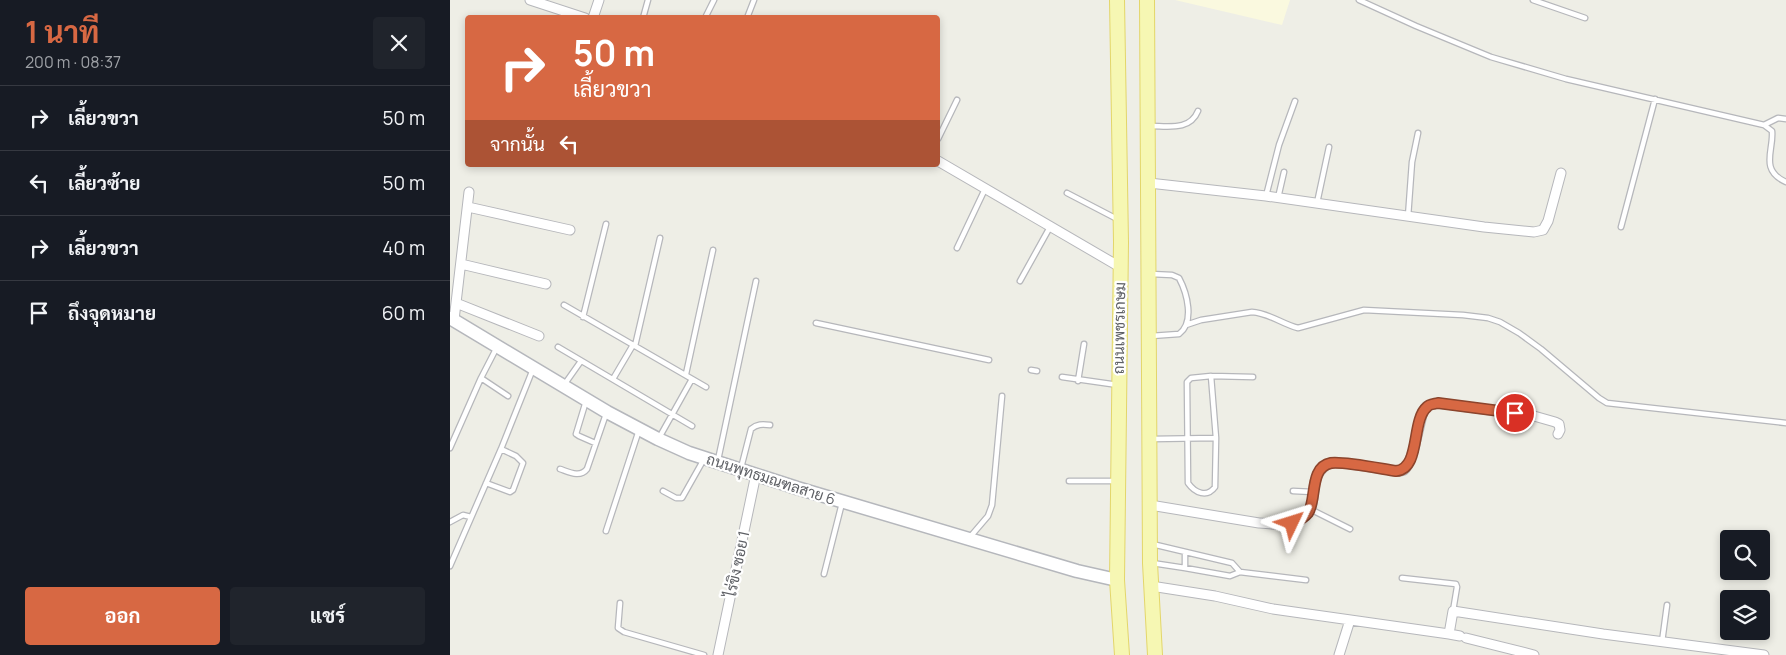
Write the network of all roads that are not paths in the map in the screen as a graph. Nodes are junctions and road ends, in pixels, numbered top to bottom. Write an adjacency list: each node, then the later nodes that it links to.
1 (530, 0): 10 (street)
2 (599, 0): 11 (street)
3 (648, 0): 12 (lane)
4 (714, 0): 13 (lane)
5 (754, 0): 14 (lane)
6 (1147, 0): 22 (main road, ถนนเพชรเกษม)
7 (1359, 0): 16 (lane)
8 (1533, 0): 15 (lane)
9 (1114, 1): 39 (main road, ถนนเพชรเกษม)
10 (576, 15)
11 (594, 15)
12 (644, 15)
13 (707, 15)
14 (748, 15)
15 (1585, 18)
16 (1655, 99): 21 (lane); 42 (lane)
17 (957, 100): 24 (lane)
18 (1294, 101): 34 (lane)
19 (1198, 111): 22 (lane)
20 (1786, 119): 21 (lane)
21 (1764, 125): 30 (lane)
22 (1148, 126): 29 (main road, ถนนเพชรเกษม)
23 (1418, 133): 38 (lane)
24 (940, 135)
25 (1329, 148): 36 (lane)
26 (940, 162): 31 (street)
27 (1284, 172): 35 (lane)
28 (1562, 173): 38 (street)
29 (1149, 182): 34 (street); 49 (main road, ถนนเพชรเกษม)
30 (1786, 182)
31 (985, 189): 41 (street); 45 (lane)
32 (469, 192): 37 (street)
33 (1067, 193): 39 (lane)
34 (1266, 196): 35 (street)
35 (1278, 198): 36 (street)
36 (1317, 204): 38 (street)
37 (468, 206): 43 (street); 47 (street)
38 (1408, 217)
39 (1120, 221): 48 (main road, ถนนเพชรเกษม)
40 (606, 224): 55 (lane)
41 (1050, 227): 48 (street); 51 (lane)
42 (1621, 227)
43 (570, 230)
44 (660, 238): 62 (lane)
45 (957, 248)
46 (713, 250): 70 (lane)
47 (461, 264): 52 (street); 53 (street)
48 (1120, 267): 78 (main road, ถนนเพชรเกษม)
49 (1147, 274): 58 (lane); 60 (main road, ถนนเพชรเกษม)
50 (756, 280): 99 (lane)
51 (1020, 281)
52 (546, 284)
53 (456, 302): 56 (street); 59 (street)
54 (564, 305): 55 (lane)
55 (583, 317): 62 (lane)
56 (452, 319): 63 (main road, ถนนพุทธมณฑลสาย 6)
57 (816, 323): 66 (lane)
58 (1186, 325): 60 (lane); 86 (lane)
59 (538, 336)
60 (1148, 336): 94 (main road, ถนนเพชรเกษม)
61 (1084, 344): 77 (lane)
62 (634, 345): 70 (lane); 75 (lane)
63 (498, 346): 67 (main road, ถนนพุทธมณฑลสาย 6); 73 (lane)
64 (558, 347): 65 (lane)
65 (581, 360): 75 (lane); 79 (lane)
66 (989, 360)
67 (533, 367): 79 (main road, ถนนพุทธมณฑลสาย 6); 97 (lane)
68 (1031, 370): 69 (lane)
69 (1037, 371)
70 (686, 374): 76 (lane)
71 (1211, 376): 72 (lane); 91 (lane); 92 (lane)
72 (1253, 376)
73 (481, 378): 81 (lane); 96 (lane)
74 (1062, 378): 77 (lane)
75 (613, 379): 85 (lane)
76 (692, 379): 80 (lane); 85 (lane)
77 (1078, 381): 78 (lane)
78 (1118, 385): 104 (main road, ถนนเพชรเกษม)
79 (564, 386): 83 (main road, ถนนพุทธมณฑลสาย 6)
80 (706, 387)
81 (508, 396)
82 (1002, 396): 116 (lane)
83 (586, 400): 84 (main road, ถนนพุทธมณฑลสาย 6); 95 (lane)
84 (607, 412): 89 (main road, ถนนพุทธมณฑลสาย 6); 95 (lane)
85 (673, 415): 88 (lane); 93 (lane)
86 (1786, 424)
87 (770, 425): 101 (lane)
88 (692, 426)
89 (639, 429): 93 (main road, ถนนพุทธมณฑลสาย 6); 115 (lane)
90 (1558, 434): 108 (street)
91 (1185, 438): 92 (lane); 92 (lane); 94 (lane)
92 (1216, 438)
93 (658, 439): 98 (main road, ถนนพุทธมณฑลสาย 6)
94 (1149, 439): 110 (main road, ถนนเพชรเกษม)
95 (596, 443): 100 (lane)
96 (450, 448)
97 (501, 449): 105 (lane); 105 (lane)
98 (704, 458): 99 (main road, ถนนพุทธมณฑลสาย 6); 106 (lane)
99 (718, 463): 101 (main road, ถนนพุทธมณฑลสาย 6)
100 (560, 469)
101 (741, 470): 102 (main road, ถนนพุทธมณฑลสาย 6)
102 (756, 474): 109 (main road, ถนนพุทธมณฑลสาย 6); 135 (street, ไร่ขิง ซอย 1)
103 (1069, 481): 104 (lane)
104 (1117, 481): 125 (main road, ถนนเพชรเกษม)
105 (486, 483): 112 (lane)
106 (663, 491)
107 (1293, 491): 108 (lane)
108 (1313, 492): 111 (street)
109 (843, 502): 116 (main road, ถนนพุทธมณฑลสาย 6); 123 (lane)
110 (1150, 505): 111 (street); 117 (main road, ถนนเพชรเกษม)
111 (1310, 509): 114 (lane)
112 (471, 517): 113 (lane); 120 (lane)
113 (450, 522)
114 (1350, 529)
115 (606, 531)
116 (968, 539): 125 (main road, ถนนพุทธมณฑลสาย 6)
117 (1150, 544): 118 (lane); 119 (main road, ถนนเพชรเกษม)
118 (1185, 552): 121 (lane); 122 (lane)
119 (1150, 563): 121 (lane); 127 (main road, ถนนเพชรเกษม)
120 (450, 566)
121 (1185, 568): 122 (lane)
122 (1240, 572): 126 (lane)
123 (824, 574)
124 (1402, 578): 130 (lane)
125 (1117, 580): 136 (main road, ถนนเพชรเกษม)
126 (1306, 580)
127 (1151, 586): 131 (street); 137 (main road, ถนนเพชรเกษม)
128 (620, 603): 134 (lane)
129 (1668, 605): 133 (lane)
130 (1454, 611): 132 (street); 133 (street)
131 (1350, 620): 132 (street); 138 (street)
132 (1449, 634): 139 (street)
133 (1662, 642): 140 (street)
134 (704, 655)
135 (718, 655)
136 (1122, 655)
137 (1155, 655)
138 (1339, 655)
139 (1534, 655)
140 (1764, 655)

